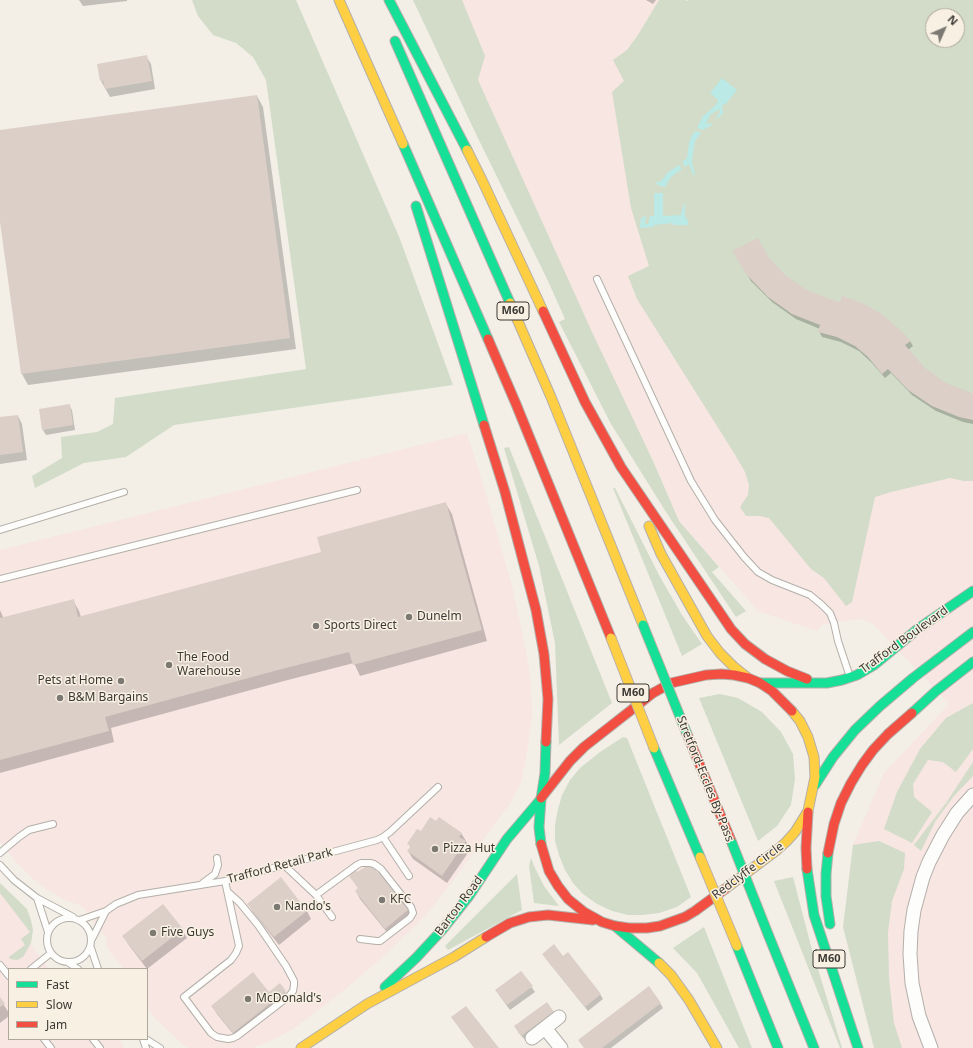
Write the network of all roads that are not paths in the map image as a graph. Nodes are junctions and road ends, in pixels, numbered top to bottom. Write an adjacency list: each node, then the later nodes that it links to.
1 (339, 0): 4 (main road, M60)
2 (389, 0): 8 (main road, M60)
3 (393, 36): 72 (main road, Stretford-Eccles By-Pass / M60, bridge)
4 (384, 101): 5 (main road, M60); 71 (main road, M60, bridge)
5 (407, 176)
6 (414, 199): 25 (main road)
7 (597, 279): 17 (lane)
8 (621, 467): 18 (main road, M60); 20 (main road, M60)
9 (357, 490): 12 (lane)
10 (124, 492): 11 (lane)
11 (0, 530)
12 (0, 579)
13 (973, 591): 17 (main road, Trafford Boulevard)
14 (973, 632): 23 (main road)
15 (973, 662): 21 (main road)
16 (973, 667): 21 (main road)
17 (850, 677): 20 (main road, Trafford Boulevard)
18 (748, 678): 19 (main road, Redclyffe Circle); 25 (main road, Redclyffe Circle)
19 (760, 683): 20 (main road, Trafford Boulevard); 23 (main road, Redclyffe Circle)
20 (827, 683)
21 (936, 691): 44 (main road)
22 (438, 787): 28 (lane, Trafford Retail Park)
23 (814, 787): 26 (main road, Redclyffe Circle)
24 (973, 795): 74 (street)
25 (541, 798): 42 (main road, Redclyffe Circle); 57 (main road, Barton Road)
26 (808, 811): 43 (main road, Redclyffe Circle); 58 (main road, M60)
27 (53, 824): 29 (lane)
28 (383, 838): 32 (lane, Trafford Retail Park); 33 (lane)
29 (0, 853)
30 (217, 858): 35 (lane)
31 (0, 865): 38 (lane)
32 (284, 865): 34 (lane, Trafford Retail Park); 37 (lane)
33 (409, 876)
34 (224, 881): 35 (lane, Trafford Retail Park); 36 (lane)
35 (198, 886): 39 (lane, Trafford Retail Park)
36 (228, 892): 36 (lane)
37 (316, 895): 40 (lane); 47 (lane)
38 (37, 898): 41 (lane); 45 (lane)
39 (106, 912): 41 (lane, Trafford Retail Park); 46 (lane, Trafford Retail Park)
40 (332, 916)
41 (77, 919): 45 (lane); 46 (lane)
42 (602, 922): 43 (main road, Redclyffe Circle); 57 (main road, Barton Road)
43 (615, 926): 70 (main road)
44 (832, 931)
45 (48, 932): 49 (lane)
46 (92, 939): 48 (lane)
47 (360, 939)
48 (91, 948): 51 (lane); 55 (lane)
49 (51, 953): 51 (lane); 53 (lane)
50 (836, 954): 58 (main road, M60)
51 (69, 963): 54 (lane)
52 (0, 965): 56 (lane)
53 (32, 968)
54 (76, 968)
55 (98, 968)
56 (8, 975)
57 (367, 1004): 68 (main road, Barton Road)
58 (848, 1016): 73 (main road, M60)
59 (559, 1017): 60 (street)
60 (545, 1028): 61 (street); 69 (street)
61 (532, 1038)
62 (45, 1040): 65 (lane)
63 (94, 1040): 66 (lane)
64 (148, 1040): 67 (lane)
65 (51, 1048)
66 (100, 1048)
67 (160, 1048)
68 (301, 1048)
69 (561, 1048)
70 (717, 1048)
71 (778, 1048)
72 (814, 1048)
73 (858, 1048)
74 (931, 1048)

